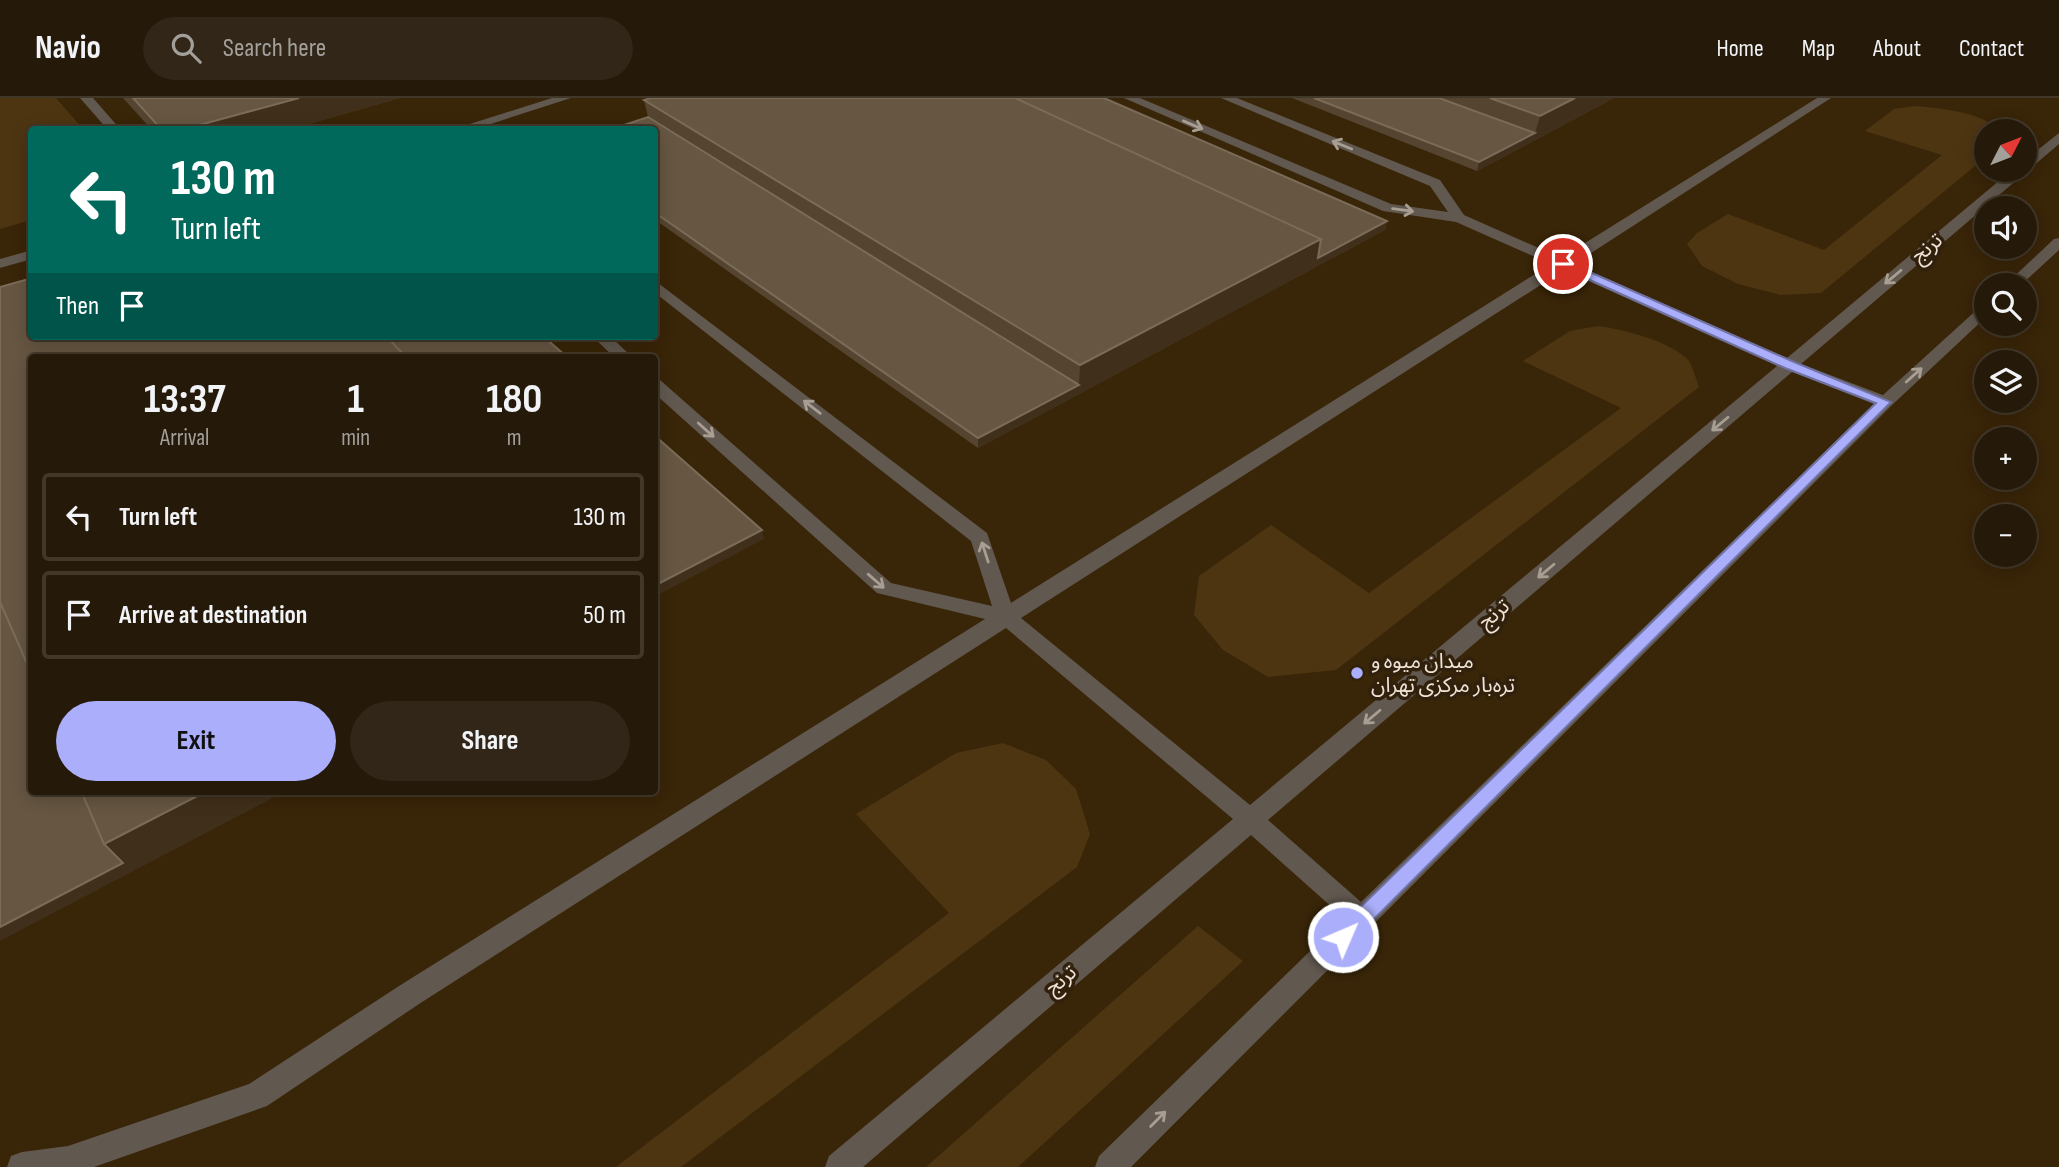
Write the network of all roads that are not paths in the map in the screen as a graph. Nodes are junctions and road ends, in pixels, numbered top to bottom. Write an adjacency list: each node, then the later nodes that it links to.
1 (86, 98): 6 (lane)
2 (565, 98): 7 (lane)
3 (1130, 98): 11 (lane, one-way to 11)
4 (1227, 98): 11 (lane, one-way to 4)
5 (1825, 98): 15 (lane)
6 (111, 126)
7 (470, 126)
8 (2059, 137): 9 (lane)
9 (2037, 156)
10 (2006, 182): 21 (lane, ترنج, one-way to 21)
11 (1459, 218): 15 (lane)
12 (2059, 243): 16 (lane)
13 (28, 255): 14 (lane)
14 (0, 264)
15 (1563, 264): 21 (lane); 24 (lane)
16 (2025, 273)
17 (658, 287): 24 (lane, one-way to 17)
18 (1974, 320): 23 (lane, one-way to 18)
19 (605, 340): 20 (lane)
20 (621, 354)
21 (1789, 365): 23 (lane); 25 (lane, ترنج, one-way to 25)
22 (658, 388): 24 (lane, one-way to 24)
23 (1885, 402): 26 (lane)
24 (1006, 617): 25 (lane); 27 (lane)
25 (1251, 820): 26 (lane); 28 (lane, ترنج)
26 (1362, 918): 29 (lane, one-way to 26)
27 (22, 1167)
28 (840, 1167)
29 (1110, 1167)

